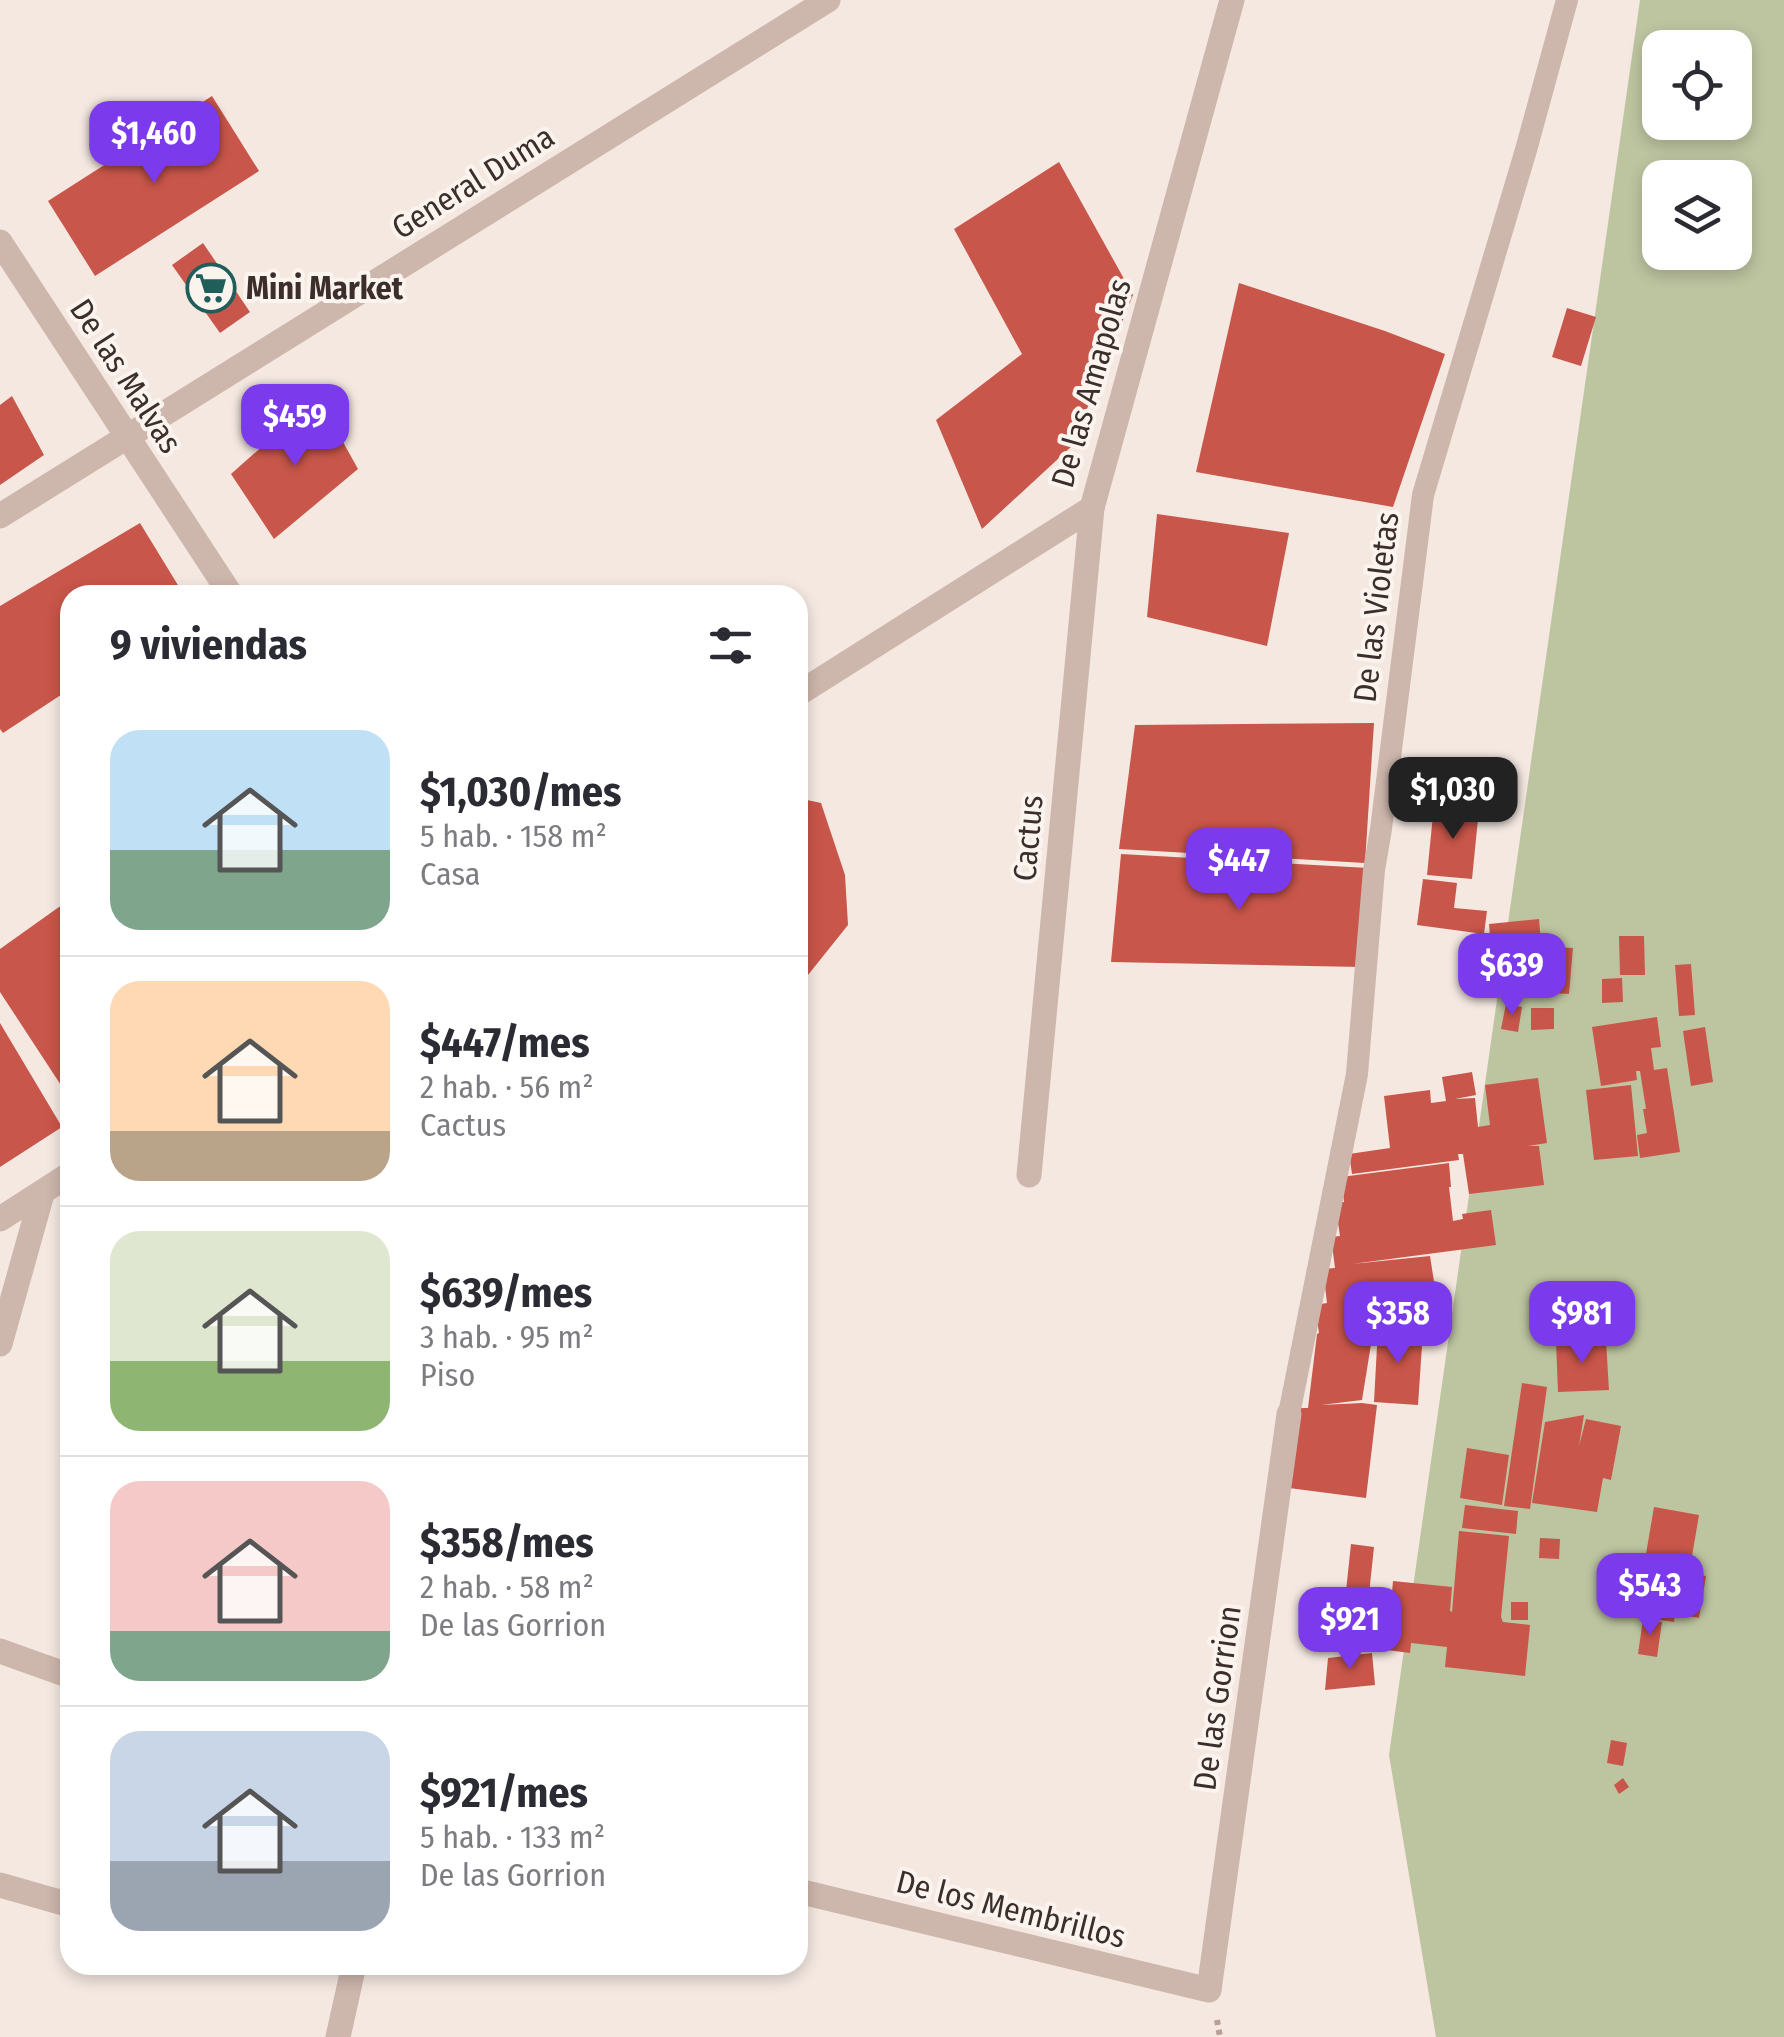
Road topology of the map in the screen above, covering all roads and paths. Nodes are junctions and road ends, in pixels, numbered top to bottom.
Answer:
1 (828, 0) edge
2 (1232, 0) edge
3 (1566, 0) edge
4 (0, 242) edge
5 (125, 436) junction
6 (1092, 508) junction
7 (0, 516) edge
8 (224, 585) edge
9 (808, 688) edge
10 (1029, 1175) dead end
11 (60, 1181) edge
12 (42, 1194) junction
13 (0, 1219) edge
14 (0, 1344) edge
15 (1289, 1414) joint
16 (0, 1651) edge
17 (60, 1672) edge
18 (0, 1885) edge
19 (808, 1892) edge
20 (60, 1902) edge
21 (352, 1975) edge
22 (1210, 1990) joint
23 (338, 2037) edge

1 - 5 street, General Duma
2 - 6 street, De las Amapolas
3 - 15 lane, De las Violetas
4 - 5 street, De las Malvas
5 - 7 street, General Duma
5 - 8 street, De las Malvas
6 - 9 street, De las Amapolas
6 - 10 street, Cactus
11 - 12 street
12 - 13 street
12 - 14 street
15 - 22 street, De las Gorrion
16 - 17 street
18 - 20 street
19 - 22 street, De los Membrillos
21 - 23 street

